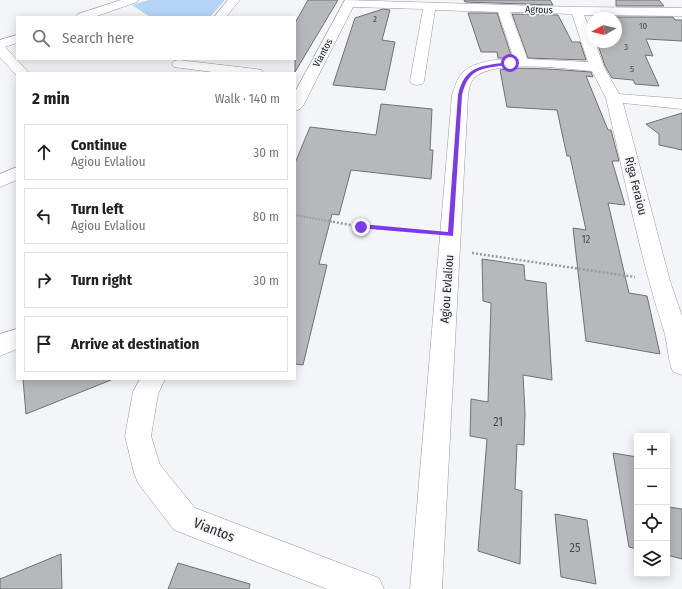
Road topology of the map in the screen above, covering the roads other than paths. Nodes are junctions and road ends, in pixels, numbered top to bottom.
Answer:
1 (133, 0) edge
2 (234, 0) edge
3 (350, 2) edge
4 (430, 6) junction
5 (502, 9) junction
6 (578, 11) junction
7 (681, 12) edge
8 (85, 16) edge
9 (221, 16) edge
10 (16, 39) edge
11 (0, 44) edge
12 (0, 49) edge
13 (522, 63) junction
14 (178, 65) edge
15 (597, 67) junction
16 (21, 72) edge
17 (246, 72) edge
18 (302, 78) edge
19 (417, 81) dead end
20 (614, 98) junction
21 (296, 102) edge
22 (682, 104) edge
23 (16, 173) edge
24 (0, 181) edge
25 (679, 333) edge
26 (16, 339) edge
27 (0, 345) edge
28 (682, 364) edge
29 (152, 380) edge
30 (368, 589) edge
31 (426, 589) edge

1 - 8 street
2 - 9 street
3 - 4 street, Agrous
3 - 18 street, Viantos
4 - 5 street, Agrous
4 - 19 street
5 - 6 street, Agrous
5 - 13 street
6 - 7 street, Agrous
6 - 15 street, Riga Feraiou
10 - 11 street
12 - 16 street
13 - 15 street, Agiou Evlaliou
13 - 31 street, Agiou Evlaliou
14 - 17 street
15 - 20 street, Riga Feraiou
18 - 21 street, Viantos
20 - 22 street
20 - 25 street, Riga Feraiou
23 - 24 street
25 - 28 street, Riga Feraiou
26 - 27 street
29 - 30 street, Viantos

